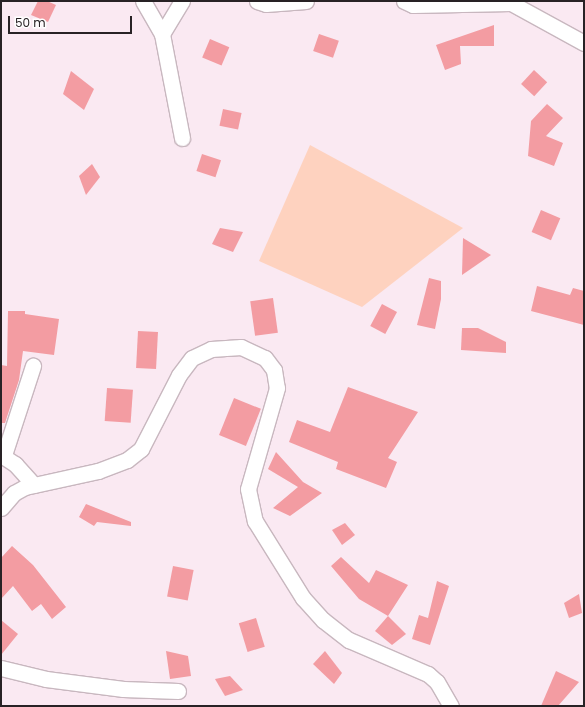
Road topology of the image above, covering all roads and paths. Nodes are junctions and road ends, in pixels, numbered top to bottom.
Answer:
1 (143, 1) edge
2 (182, 1) edge
3 (257, 1) edge
4 (306, 1) edge
5 (404, 1) edge
6 (486, 2) edge
7 (162, 34) junction
8 (584, 43) edge
9 (182, 138) dead end
10 (33, 366) dead end
11 (3, 455) edge
12 (34, 485) junction
13 (1, 508) edge
14 (1, 668) edge
15 (178, 691) dead end
16 (451, 706) edge

1 - 7 street
2 - 7 street
3 - 4 street
5 - 6 street
6 - 8 street
7 - 9 street
10 - 11 street
11 - 12 street
12 - 13 street
12 - 16 street
14 - 15 street

